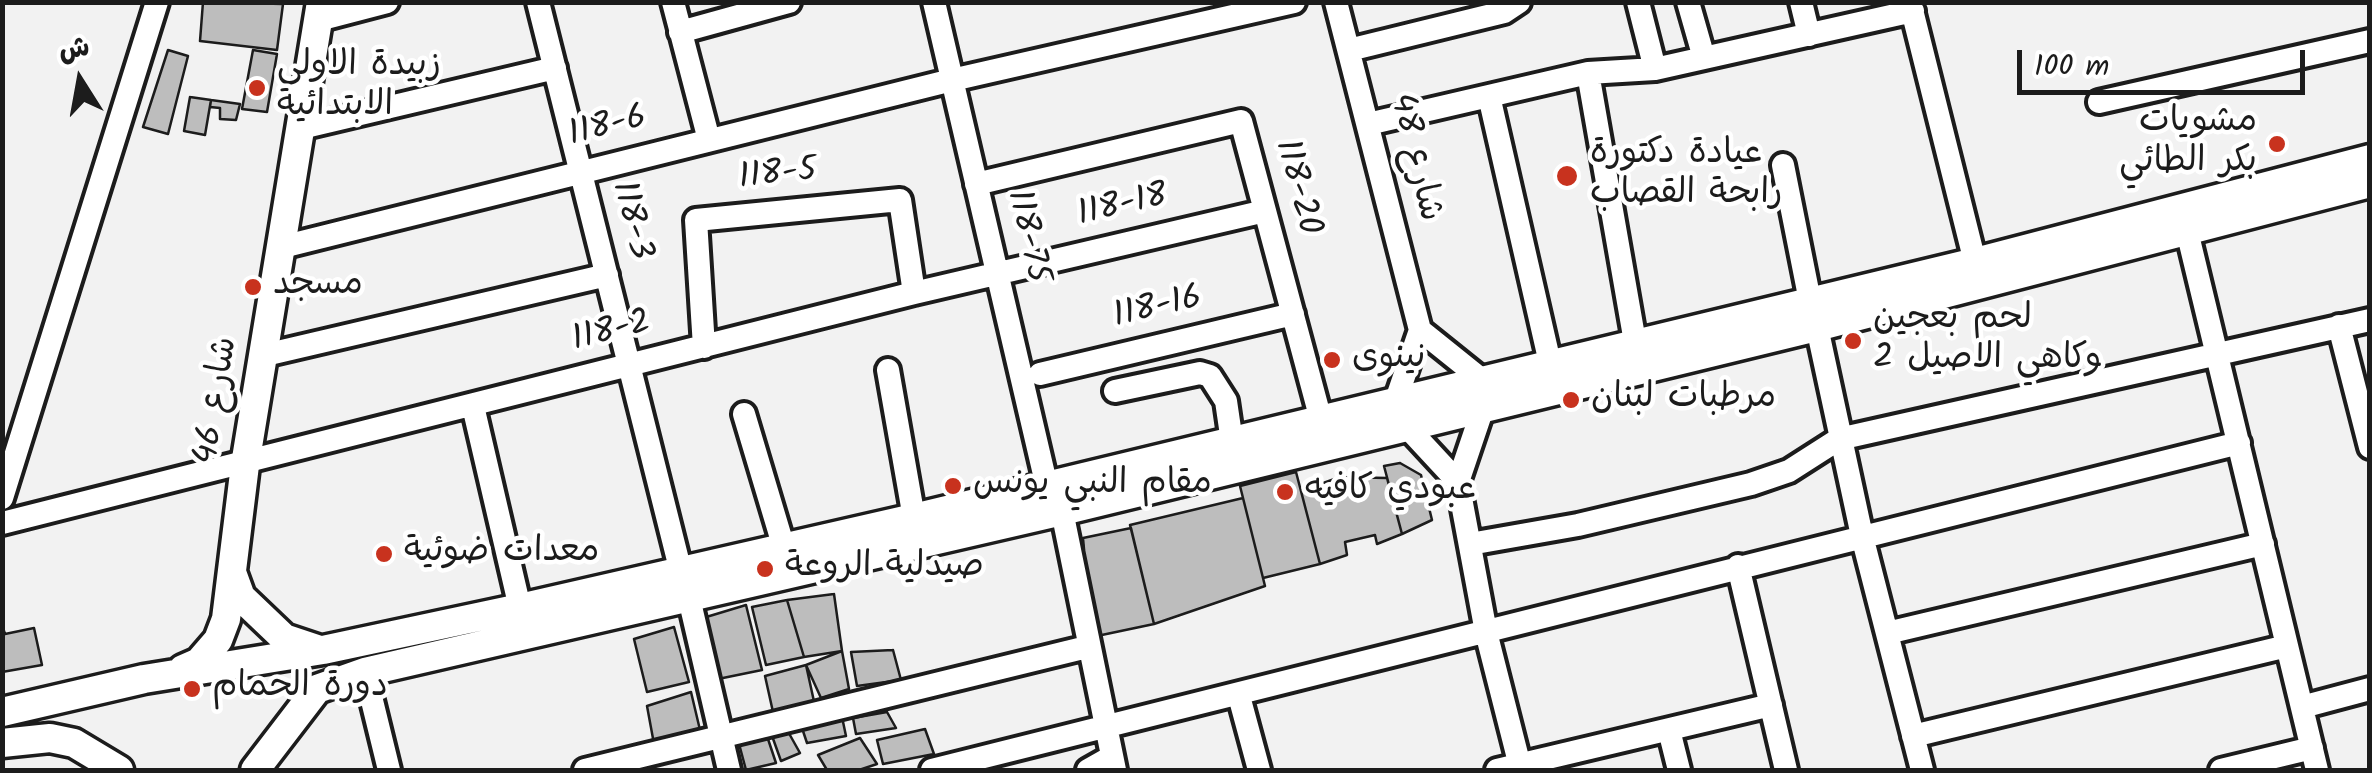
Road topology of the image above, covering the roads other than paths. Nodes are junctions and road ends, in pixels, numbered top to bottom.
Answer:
1 (157, 2) edge
2 (387, 2) edge
3 (538, 2) edge
4 (673, 2) edge
5 (789, 2) edge
6 (934, 2) edge
7 (1294, 2) edge
8 (1336, 2) edge
9 (1520, 2) edge
10 (1638, 2) edge
11 (1688, 2) edge
12 (1801, 2) edge
13 (1911, 7) edge
14 (319, 11) edge
15 (680, 32) junction
16 (1809, 36) junction
17 (2370, 41) edge
18 (1349, 50) junction
19 (1704, 58) junction
20 (554, 68) junction
21 (1654, 69) junction
22 (1588, 73) junction
23 (952, 80) junction
24 (1489, 96) junction
25 (2099, 102) dead end
26 (1368, 124) junction
27 (301, 128) junction
28 (709, 140) junction
29 (2370, 159) edge
30 (1782, 165) dead end
31 (581, 172) junction
32 (2370, 182) edge
33 (976, 184) junction
34 (1264, 210) junction
35 (2187, 231) junction
36 (282, 247) junction
37 (1975, 262) junction
38 (997, 273) junction
39 (606, 274) junction
40 (914, 293) junction
41 (1293, 314) junction
42 (1813, 314) junction
43 (2370, 320) edge
44 (2339, 326) junction
45 (1420, 330) junction
46 (1636, 342) junction
47 (704, 347) junction
48 (2216, 352) junction
49 (264, 355) junction
50 (1550, 363) junction
51 (630, 366) junction
52 (888, 370) dead end
53 (1040, 374) dead end
54 (1481, 379) junction
55 (1116, 391) dead end
56 (1396, 400) junction
57 (1442, 404) junction
58 (473, 406) junction
59 (1483, 408) junction
60 (744, 414) dead end
61 (1321, 420) junction
62 (1407, 427) junction
63 (1839, 439) junction
64 (1232, 442) junction
65 (2238, 443) junction
66 (2370, 446) edge
67 (245, 465) junction
68 (1458, 482) junction
69 (1048, 487) junction
70 (2, 498) edge
71 (1062, 511) junction
72 (914, 518) junction
73 (2, 523) edge
74 (1862, 536) junction
75 (1470, 544) junction
76 (2263, 544) junction
77 (784, 548) junction
78 (1738, 566) junction
79 (233, 575) junction
80 (685, 585) junction
81 (520, 608) junction
82 (1486, 632) junction
83 (1887, 633) junction
84 (2288, 646) junction
85 (1087, 647) junction
86 (324, 650) junction
87 (365, 672) junction
88 (144, 680) junction
89 (2370, 689) edge
90 (1239, 696) junction
91 (1770, 706) junction
92 (2302, 706) junction
93 (2, 712) edge
94 (1104, 730) junction
95 (1669, 730) junction
96 (1914, 736) junction
97 (721, 738) junction
98 (2, 743) edge
99 (2315, 759) edge
100 (1113, 764) edge
101 (1513, 769) edge
102 (119, 770) edge
103 (255, 770) edge
104 (389, 770) edge
105 (585, 770) edge
106 (729, 770) edge
107 (932, 770) edge
108 (1088, 770) edge
109 (1258, 770) edge
110 (1679, 770) edge
111 (1786, 770) edge
112 (1922, 770) edge
113 (2220, 770) edge

1 - 70 street
2 - 14 street
3 - 20 street, 118-3
4 - 15 street
5 - 15 street
6 - 23 street, 118-75
7 - 23 street, 118-6
8 - 18 street, شارع 48
9 - 18 street
10 - 21 street
11 - 19 street
12 - 16 street
13 - 16 street
13 - 37 street
14 - 27 main road, شارع 46
15 - 28 street
16 - 19 street
17 - 25 street
18 - 26 street, شارع 48
19 - 21 street
20 - 27 street
20 - 31 street, 118-3
21 - 22 street
22 - 24 street
22 - 46 street
23 - 28 street, 118-6
23 - 33 street, 118-75
24 - 26 street
24 - 50 street
26 - 45 street, شارع 48
27 - 36 main road, شارع 46
28 - 31 street, 118-6
29 - 37 main road
30 - 42 street
31 - 36 street, 118-6
31 - 39 street, 118-3
32 - 35 main road
33 - 34 street, 118-20
33 - 38 street, 118-75
34 - 38 street, 118-18
34 - 41 street, 118-20
35 - 42 main road
35 - 48 street
36 - 49 main road, شارع 46
37 - 42 main road
38 - 40 street, 118-2
38 - 69 street, 118-75
39 - 49 street
39 - 51 street, 118-3
40 - 47 street, 118-2
40 - 47 street, 118-5
41 - 53 street, 118-16
41 - 61 street, 118-20
42 - 46 main road
42 - 59 main road
42 - 63 street
43 - 44 street
44 - 48 street
44 - 66 street
45 - 54 street
45 - 56 street
46 - 50 main road
47 - 51 street, 118-2
48 - 63 street
48 - 65 street
49 - 67 main road, شارع 46
50 - 54 main road
51 - 58 street, 118-2
51 - 80 street, 118-3
52 - 72 street
54 - 57 main road
55 - 64 street
56 - 57 main road
56 - 61 main road
57 - 59 main road
57 - 62 main road
58 - 67 street, 118-2
58 - 81 street
59 - 68 street
60 - 77 street
61 - 64 main road
62 - 68 street
62 - 71 main road
63 - 74 street
63 - 75 street
64 - 69 main road
65 - 74 street
65 - 76 street
67 - 73 street, 118-2
67 - 79 main road, شارع 46
68 - 75 street
69 - 72 main road
71 - 80 main road
71 - 85 street
72 - 77 main road
74 - 78 street
74 - 83 street
75 - 82 street
76 - 83 street
76 - 84 street
77 - 80 main road
78 - 82 street
78 - 91 street
79 - 86 main road
79 - 88 main road, شارع 46
80 - 81 main road
80 - 87 main road
80 - 97 street, 118-3
81 - 86 main road
82 - 90 street
82 - 101 street
83 - 96 street
84 - 92 street
84 - 96 street
85 - 94 street
85 - 97 street
86 - 88 main road
87 - 103 main road
87 - 104 street
88 - 93 main road
89 - 92 street
90 - 94 street
90 - 109 street
91 - 95 street
91 - 111 street
92 - 99 street
94 - 100 street
94 - 107 street
95 - 101 street
95 - 110 street
96 - 112 street
97 - 105 street
97 - 106 street, 118-3
98 - 102 main road
99 - 113 street
100 - 108 street

